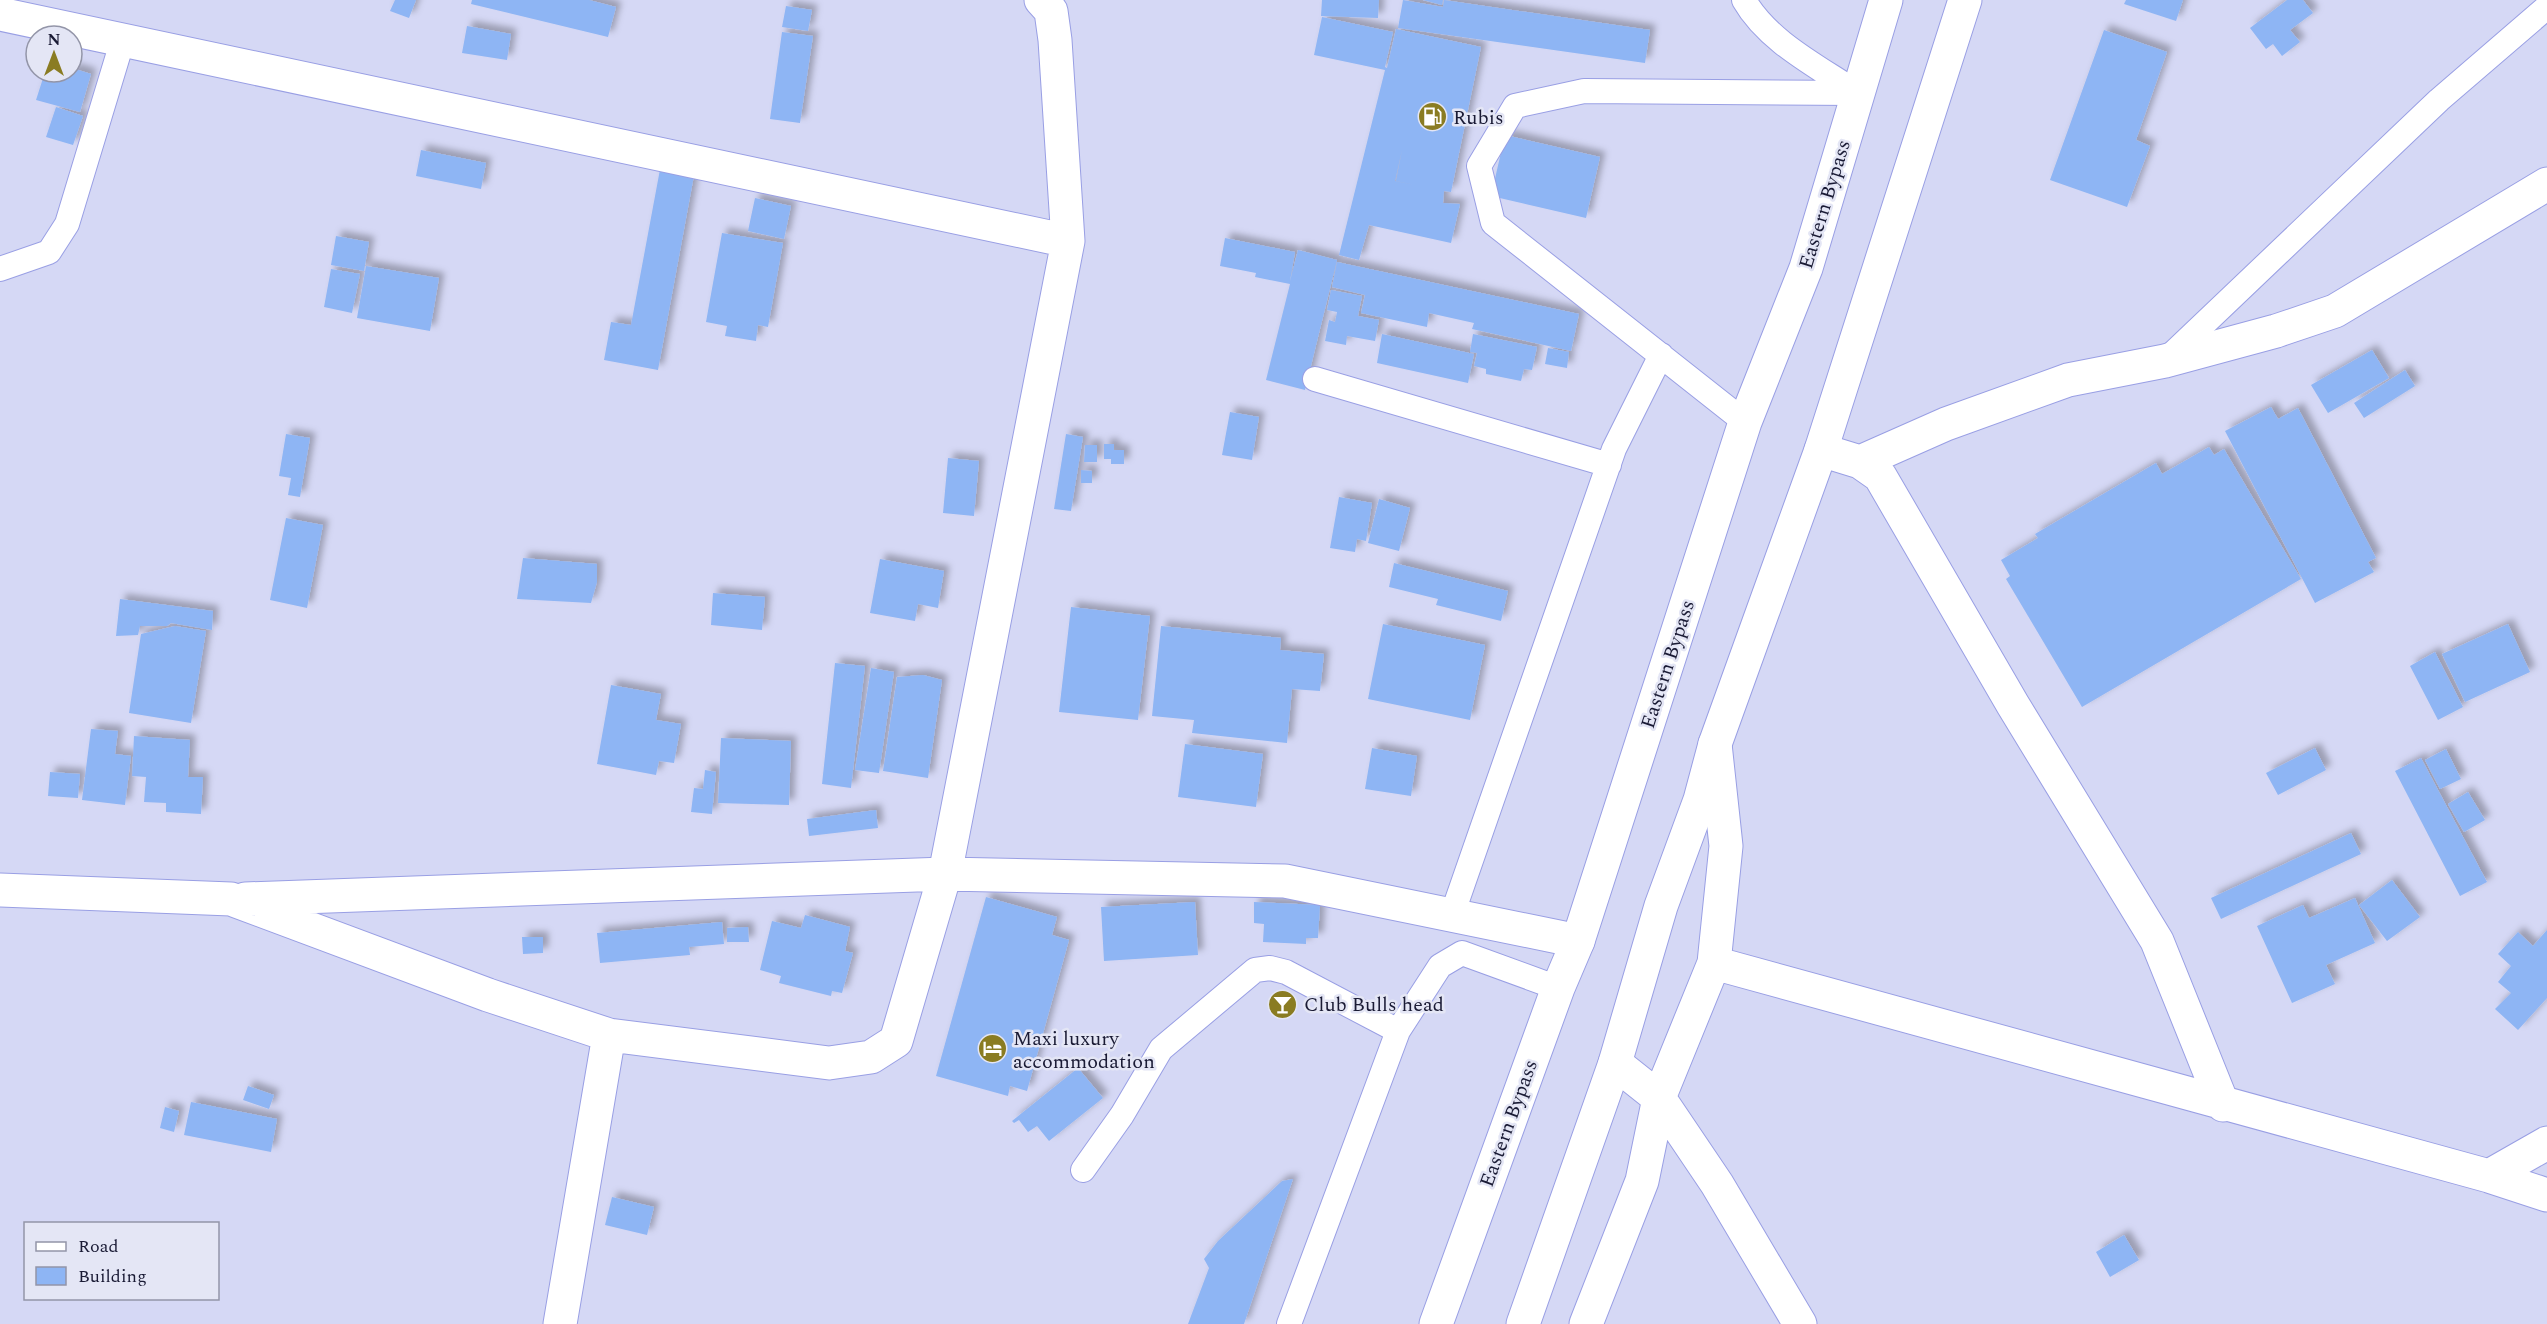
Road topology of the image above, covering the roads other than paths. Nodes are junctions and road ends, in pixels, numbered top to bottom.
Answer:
1 (1041, 0) edge
2 (1744, 0) edge
3 (1886, 0) edge
4 (1965, 0) edge
5 (2547, 7) edge
6 (0, 14) edge
7 (123, 39) junction
8 (1857, 93) junction
9 (2547, 184) edge
10 (1068, 241) junction
11 (0, 269) edge
12 (1661, 355) junction
13 (2165, 361) junction
14 (1316, 379) dead end
15 (1745, 422) junction
16 (1821, 450) junction
17 (1860, 462) junction
18 (1609, 465) junction
19 (1715, 744) junction
20 (945, 874) junction
21 (0, 890) edge
22 (231, 899) junction
23 (1452, 915) junction
24 (1578, 941) junction
25 (1714, 963) junction
26 (1558, 988) junction
27 (1398, 1031) junction
28 (609, 1035) junction
29 (1615, 1063) junction
30 (1659, 1098) junction
31 (2223, 1104) junction
32 (2547, 1143) edge
33 (1083, 1170) dead end
34 (2489, 1176) junction
35 (2547, 1195) edge
36 (561, 1324) edge
37 (1289, 1324) edge
38 (1436, 1324) edge
39 (1523, 1324) edge
40 (1586, 1324) edge
41 (1800, 1324) edge

1 - 10 street
2 - 8 lane
3 - 8 street, Eastern Bypass
4 - 16 street
5 - 13 lane
6 - 7 street
7 - 10 street
7 - 11 lane
8 - 12 lane
8 - 15 street, Eastern Bypass
9 - 13 street
10 - 20 street
12 - 15 lane
12 - 18 lane
13 - 17 street
14 - 18 lane
15 - 24 street, Eastern Bypass
16 - 17 street
16 - 19 street
17 - 31 street
18 - 23 lane
19 - 25 street
19 - 29 street
20 - 22 street
20 - 23 street
20 - 28 street
21 - 22 street
22 - 28 street
23 - 24 street
24 - 26 street, Eastern Bypass
25 - 30 street
25 - 31 street
26 - 27 lane
26 - 38 street, Eastern Bypass
27 - 33 lane
27 - 37 lane
28 - 36 street
29 - 30 street
29 - 39 street
30 - 40 street
30 - 41 street
31 - 34 street
32 - 34 street
34 - 35 street

